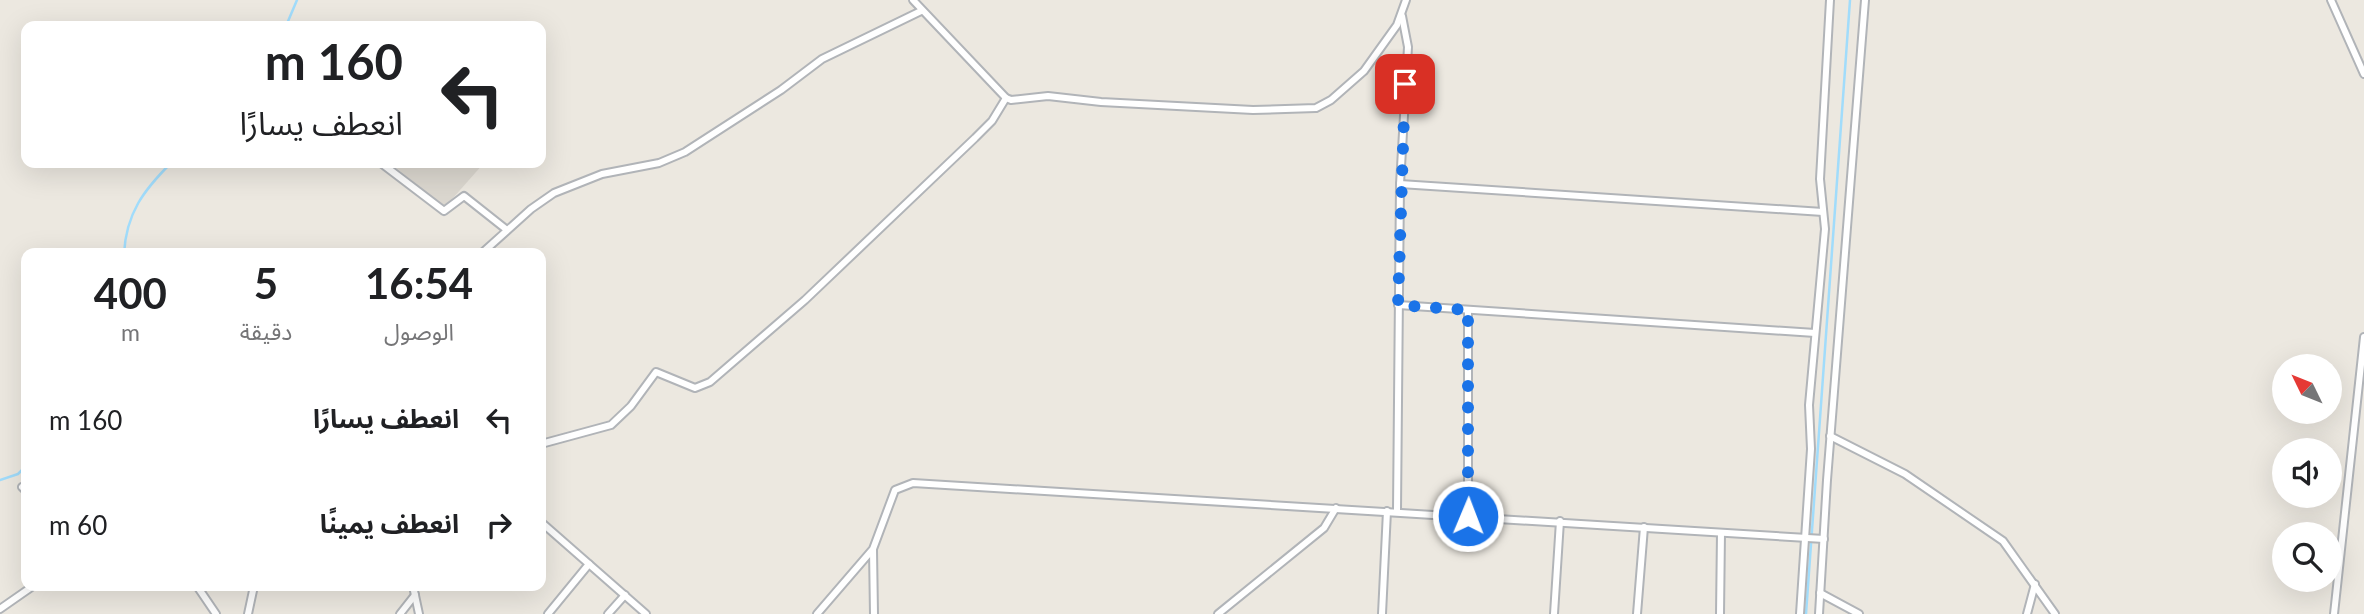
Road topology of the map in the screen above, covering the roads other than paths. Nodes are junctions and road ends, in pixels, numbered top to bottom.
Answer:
1 (913, 0) edge
2 (1406, 0) edge
3 (1830, 0) edge
4 (1865, 0) edge
5 (2331, 0) edge
6 (921, 11) junction
7 (1402, 16) junction
8 (2364, 74) edge
9 (1006, 98) junction
10 (388, 168) edge
11 (1400, 184) junction
12 (1823, 212) junction
13 (507, 230) junction
14 (488, 248) edge
15 (1398, 305) junction
16 (1468, 310) junction
17 (1815, 333) junction
18 (2364, 337) edge
19 (2357, 387) junction
20 (2364, 391) edge
21 (1830, 436) junction
22 (546, 443) edge
23 (1336, 508) junction
24 (1397, 510) junction
25 (1387, 511) junction
26 (1468, 516) junction
27 (1560, 521) junction
28 (546, 526) edge
29 (1644, 527) junction
30 (1721, 533) junction
31 (1807, 536) junction
32 (1821, 538) junction
33 (873, 549) junction
34 (589, 564) junction
35 (2035, 584) junction
36 (26, 591) edge
37 (200, 591) edge
38 (253, 591) edge
39 (414, 591) edge
40 (1820, 593) junction
41 (415, 595) junction
42 (625, 595) junction
43 (0, 609) edge
44 (216, 614) edge
45 (248, 614) edge
46 (400, 614) edge
47 (419, 614) edge
48 (548, 614) edge
49 (608, 614) edge
50 (646, 614) edge
51 (817, 614) edge
52 (874, 614) edge
53 (1218, 614) edge
54 (1382, 614) edge
55 (1554, 614) edge
56 (1637, 614) edge
57 (1720, 614) edge
58 (1800, 614) edge
59 (1819, 614) edge
60 (1858, 614) edge
61 (2027, 614) edge
62 (2055, 614) edge
63 (2334, 614) edge

1 - 6 street
2 - 7 street
3 - 12 street
4 - 21 street
5 - 8 street
6 - 9 street
6 - 13 street
7 - 9 street
7 - 11 street
9 - 22 street
10 - 13 street
11 - 12 street
11 - 15 street
12 - 17 street
13 - 14 street
15 - 16 street
15 - 24 street
16 - 17 street
16 - 26 street
17 - 31 street
18 - 19 street
19 - 20 street
19 - 63 street
21 - 32 street
21 - 35 street
23 - 25 street
23 - 33 street
23 - 53 street
24 - 25 street
24 - 26 street
25 - 54 street
26 - 27 street
27 - 29 street
27 - 55 street
28 - 34 street
29 - 30 street
29 - 56 street
30 - 31 street
30 - 57 street
31 - 32 street
31 - 58 street
32 - 40 street
33 - 51 street
33 - 52 street
34 - 42 street
34 - 48 street
35 - 61 street
35 - 62 street
36 - 43 street
37 - 44 street
38 - 45 street
39 - 41 street
40 - 59 street
40 - 60 street
41 - 46 street
41 - 47 street
42 - 49 street
42 - 50 street

